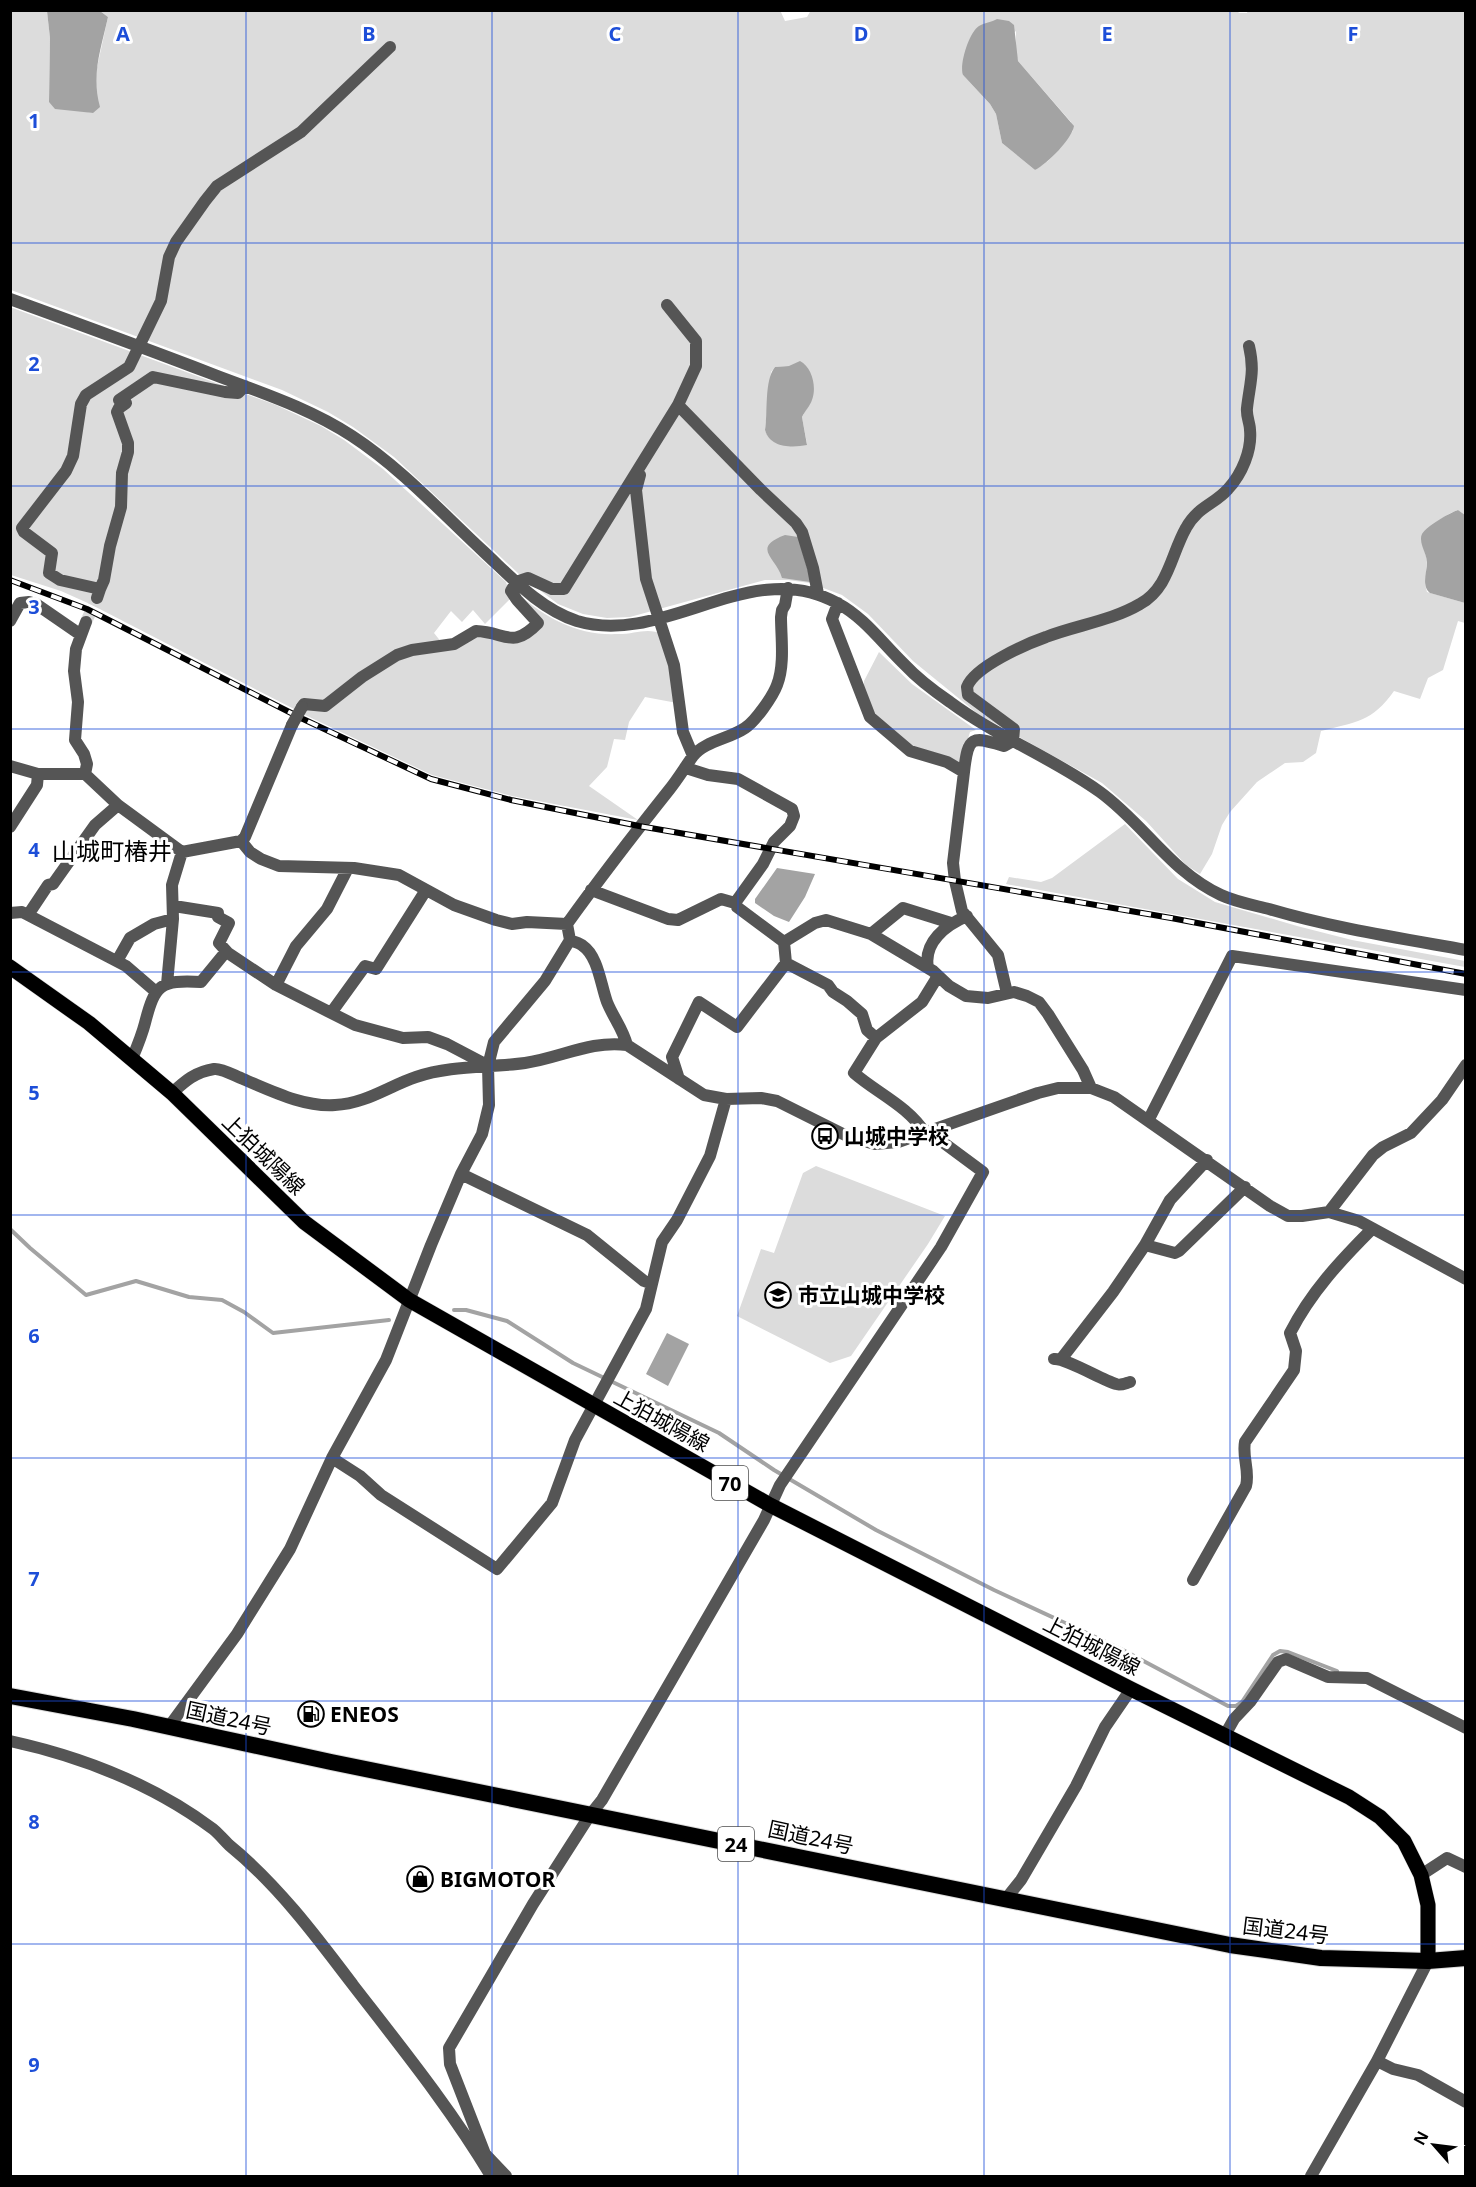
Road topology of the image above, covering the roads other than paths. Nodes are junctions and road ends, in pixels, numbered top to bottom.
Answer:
1 (390, 47) dead end
2 (10, 299) edge
3 (667, 306) dead end
4 (138, 346) junction
5 (1249, 346) dead end
6 (246, 386) junction
7 (678, 405) junction
8 (643, 463) junction
9 (516, 582) junction
10 (788, 588) junction
11 (818, 594) junction
12 (838, 603) junction
13 (660, 617) junction
14 (10, 621) edge
15 (86, 622) tunnel mouth
16 (81, 634) junction
17 (1012, 741) junction
18 (693, 756) junction
19 (10, 766) edge
20 (686, 768) junction
21 (963, 772) junction
22 (38, 774) junction
23 (85, 774) junction
24 (118, 805) junction
25 (10, 827) edge
26 (241, 841) junction
27 (182, 852) junction
28 (348, 868) junction
29 (426, 890) junction
30 (591, 890) junction
31 (735, 903) junction
32 (16, 912) edge
33 (173, 912) junction
34 (967, 916) junction
35 (951, 923) junction
36 (567, 924) junction
37 (871, 934) junction
38 (570, 940) junction
39 (784, 942) junction
40 (1466, 950) edge
41 (228, 953) junction
42 (117, 961) junction
43 (786, 963) junction
44 (10, 967) edge
45 (928, 968) junction
46 (938, 976) junction
47 (167, 984) junction
48 (276, 985) junction
49 (1466, 990) edge
50 (155, 991) junction
51 (1007, 993) junction
52 (331, 1013) junction
53 (876, 1038) junction
54 (627, 1045) junction
55 (132, 1059) junction
56 (1466, 1065) edge
57 (488, 1066) junction
58 (679, 1079) junction
59 (1091, 1088) junction
60 (172, 1093) junction
61 (726, 1099) junction
62 (1149, 1119) junction
63 (927, 1133) junction
64 (1207, 1160) junction
65 (461, 1174) junction
66 (1245, 1187) junction
67 (1329, 1212) junction
68 (1372, 1229) junction
69 (1145, 1245) junction
70 (1466, 1279) edge
71 (652, 1284) junction
72 (409, 1300) junction
73 (1130, 1382) dead end
74 (593, 1406) junction
75 (332, 1458) junction
76 (770, 1505) junction
77 (1193, 1580) dead end
78 (1131, 1689) junction
79 (10, 1696) edge
80 (168, 1728) junction
81 (1466, 1728) edge
82 (1225, 1735) junction
83 (10, 1741) edge
84 (590, 1815) junction
85 (1466, 1867) edge
86 (1421, 1875) junction
87 (1005, 1900) junction
88 (1466, 1958) edge
89 (1428, 1961) junction
90 (1377, 2061) junction
91 (1466, 2102) edge
92 (482, 2155) junction
93 (491, 2176) edge
94 (506, 2176) edge
95 (1311, 2176) edge

1 - 4 street
2 - 4 street
3 - 7 street
4 - 6 street
4 - 6 street
5 - 17 street
6 - 9 street
7 - 8 street
7 - 11 street
8 - 9 street
8 - 13 street
9 - 13 street
9 - 26 street, bridge
10 - 11 street
10 - 13 street
10 - 18 street
11 - 12 street
12 - 17 street
12 - 21 street
13 - 18 street
14 - 16 street
15 - 16 street
16 - 23 street
17 - 21 street
17 - 40 street
18 - 20 street
19 - 22 street
20 - 30 street
20 - 31 street
21 - 34 street
22 - 23 street
22 - 25 street
23 - 24 street
24 - 27 street
24 - 32 street
26 - 27 street
26 - 28 street
27 - 33 street
28 - 29 street
28 - 48 street
29 - 36 street
29 - 52 street
30 - 31 street
30 - 36 street
31 - 39 street
32 - 42 street
33 - 41 street
33 - 42 street
33 - 47 street
34 - 35 street
34 - 51 street
35 - 37 street
35 - 45 street
36 - 38 street
37 - 39 street
37 - 45 street
38 - 54 street
38 - 57 street
39 - 43 street
41 - 47 street
41 - 48 street
42 - 50 street
43 - 53 street
43 - 58 street
44 - 55 main road, 上狛城陽線 / 70
45 - 46 street
46 - 51 street
46 - 53 street
47 - 50 street
48 - 52 street
49 - 62 street
50 - 55 street
51 - 59 street
52 - 57 street
53 - 63 street
54 - 57 street
54 - 58 street
55 - 60 main road, 上狛城陽線 / 70
56 - 67 street
57 - 60 street
57 - 65 street
58 - 61 street
59 - 62 street
59 - 63 street
60 - 72 main road, 上狛城陽線 / 70
61 - 63 street
61 - 71 street
62 - 64 street
63 - 76 street
64 - 66 street
64 - 69 street
65 - 71 street
65 - 72 street
66 - 67 street
66 - 69 street
67 - 68 street
68 - 70 street
68 - 77 street
69 - 73 street
71 - 74 street
72 - 74 main road, 上狛城陽線 / 70
72 - 75 street
74 - 75 street
74 - 76 main road, 上狛城陽線 / 70
75 - 80 street
76 - 78 main road, 上狛城陽線 / 70
76 - 84 street
78 - 82 main road, 上狛城陽線 / 70
78 - 87 street
79 - 80 highway, 国道24号 / 24
80 - 84 highway, 国道24号 / 24
81 - 82 street
82 - 86 main road, 上狛城陽線 / 70
83 - 92 street
84 - 87 highway, 国道24号 / 24
84 - 92 street
85 - 86 street
86 - 89 main road, 上狛城陽線 / 70
87 - 89 highway, 国道24号 / 24
88 - 89 highway, 国道24号 / 24
89 - 90 street
90 - 91 street
90 - 95 street
92 - 93 street
92 - 94 street

